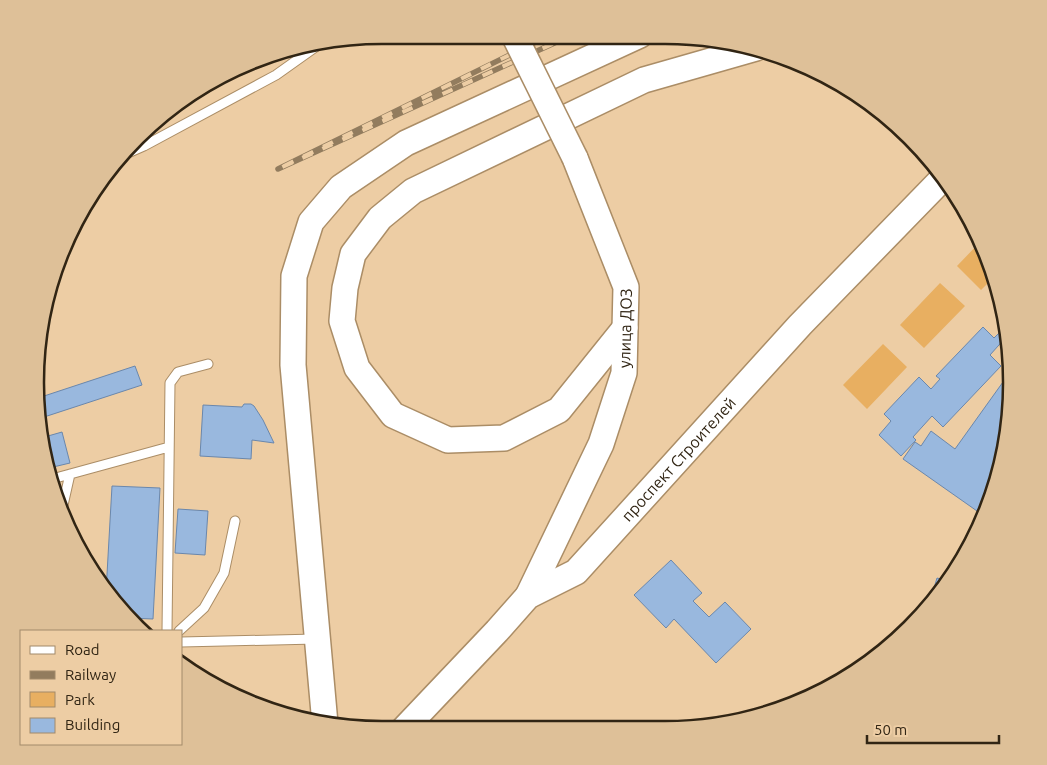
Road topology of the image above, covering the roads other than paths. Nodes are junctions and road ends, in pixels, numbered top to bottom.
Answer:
1 (518, 44) edge
2 (620, 44) edge
3 (309, 52) edge
4 (741, 52) edge
5 (138, 149) edge
6 (938, 183) edge
7 (625, 328) junction
8 (208, 364) dead end
9 (169, 447) junction
10 (70, 474) junction
11 (57, 477) edge
12 (65, 498) edge
13 (235, 521) dead end
14 (528, 596) junction
15 (167, 630) edge
16 (180, 630) edge
17 (318, 639) junction
18 (182, 642) edge
19 (324, 716) edge
20 (412, 721) edge

1 - 7 main road, улица ДОЗ, bridge
2 - 17 main road
3 - 5 lane
4 - 7 main road
6 - 14 main road, проспект Строителей
7 - 14 main road, улица ДОЗ
8 - 9 lane
9 - 10 lane
9 - 15 lane
10 - 11 lane
10 - 12 lane
13 - 16 lane
14 - 20 main road, проспект Строителей
17 - 18 lane
17 - 19 main road

